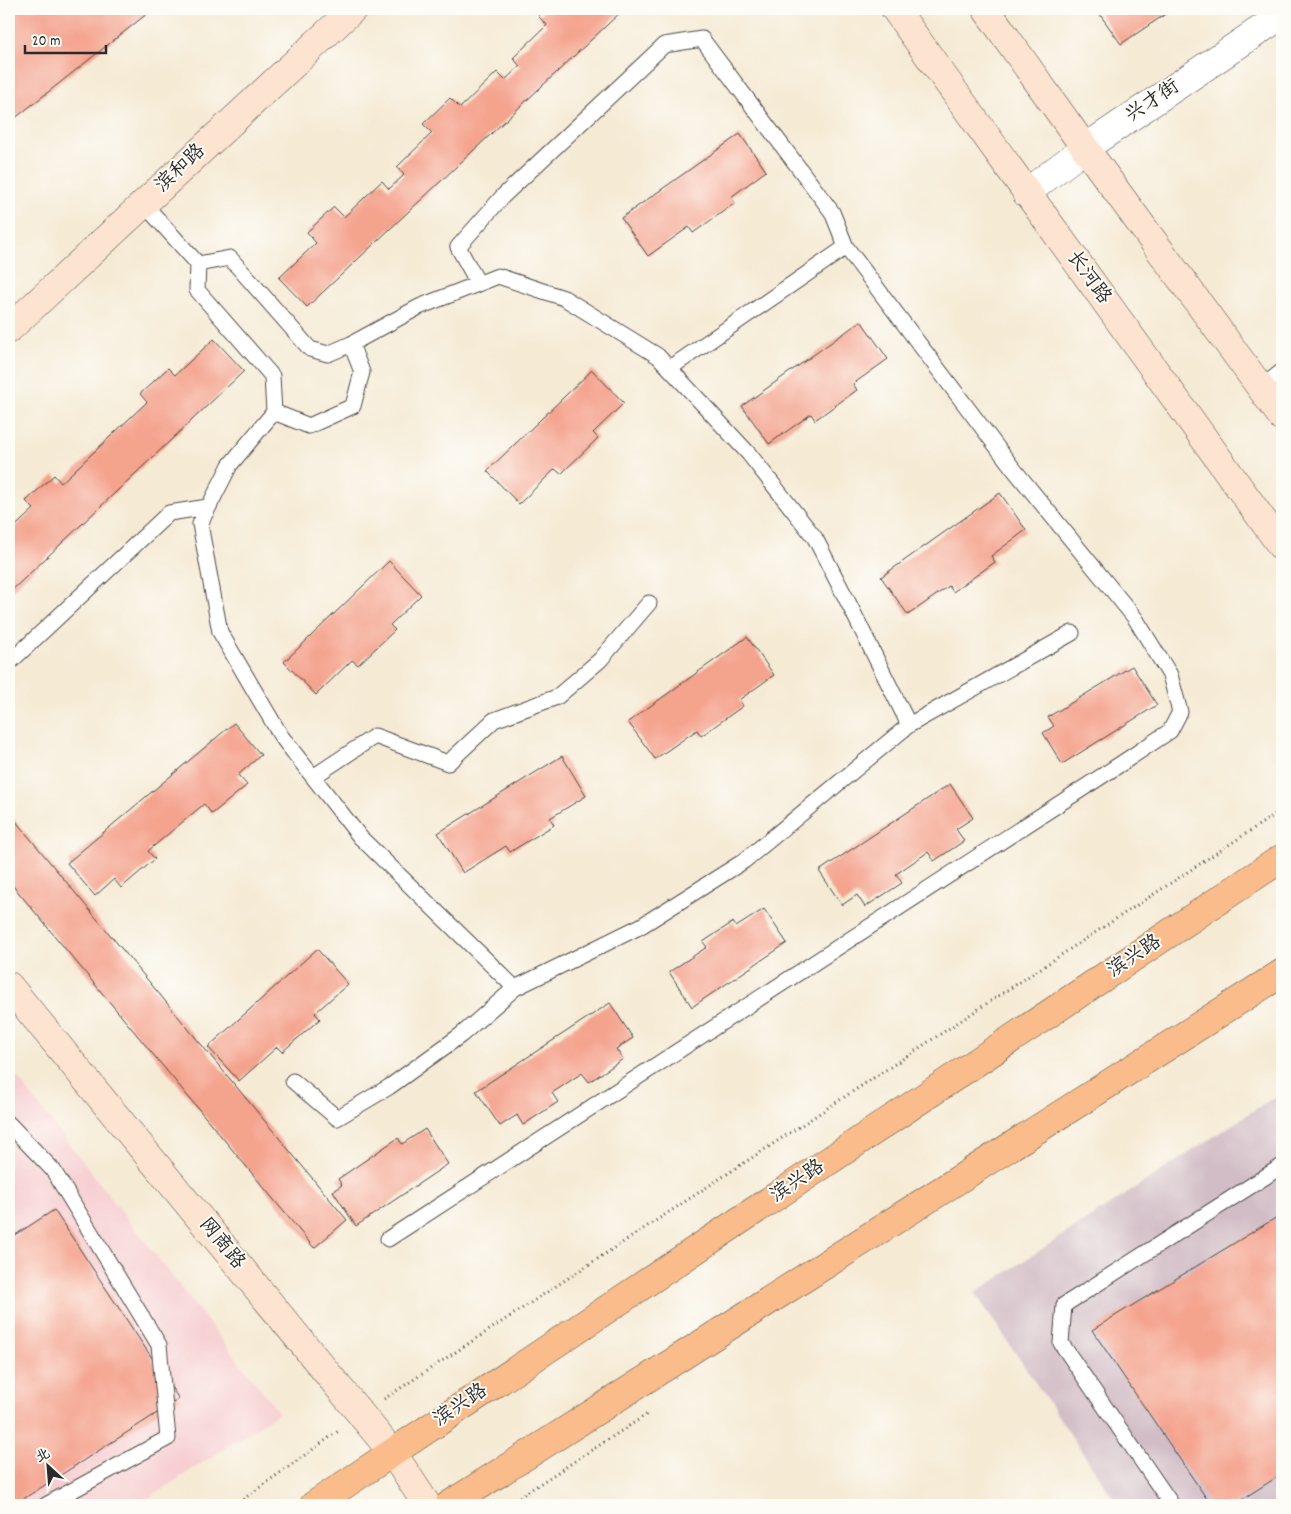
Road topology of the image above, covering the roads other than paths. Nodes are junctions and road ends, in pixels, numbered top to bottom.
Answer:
1 (353, 9) edge
2 (895, 9) edge
3 (986, 9) edge
4 (1282, 15) edge
5 (1085, 148) junction
6 (1026, 192) junction
7 (144, 204) junction
8 (846, 246) junction
9 (198, 264) junction
10 (478, 283) junction
11 (9, 329) edge
12 (351, 344) junction
13 (670, 368) junction
14 (1282, 371) edge
15 (1261, 388) junction
16 (274, 412) junction
17 (1282, 417) edge
18 (208, 507) junction
19 (1282, 547) edge
20 (649, 603) dead end
21 (1072, 633) dead end
22 (9, 663) edge
23 (908, 724) junction
24 (313, 777) junction
25 (1282, 858) edge
26 (1282, 973) edge
27 (9, 986) edge
28 (515, 988) junction
29 (294, 1081) dead end
30 (9, 1124) edge
31 (1282, 1166) edge
32 (388, 1239) dead end
33 (392, 1452) junction
34 (46, 1505) edge
35 (314, 1505) edge
36 (428, 1505) edge
37 (449, 1505) edge
38 (1172, 1505) edge

1 - 7 main road, 滨和路
2 - 6 main road, 长河路
3 - 5 main road
4 - 5 street, 兴才街
5 - 6 street, 兴才街
5 - 15 main road
6 - 19 main road, 长河路
7 - 9 lane
7 - 11 main road, 滨和路
8 - 10 lane
8 - 13 lane
8 - 32 lane
9 - 12 lane
9 - 16 lane
10 - 12 lane
10 - 13 lane
12 - 16 lane
13 - 23 lane
14 - 15 lane
15 - 17 main road
16 - 18 lane
18 - 22 lane
18 - 24 lane
20 - 24 lane
21 - 23 lane
23 - 28 lane
24 - 28 lane
25 - 33 main road, 滨兴路
26 - 37 main road
27 - 33 main road, 网商路
28 - 29 lane
30 - 34 lane
31 - 38 lane
33 - 35 main road, 滨兴路
33 - 36 main road, 网商路

